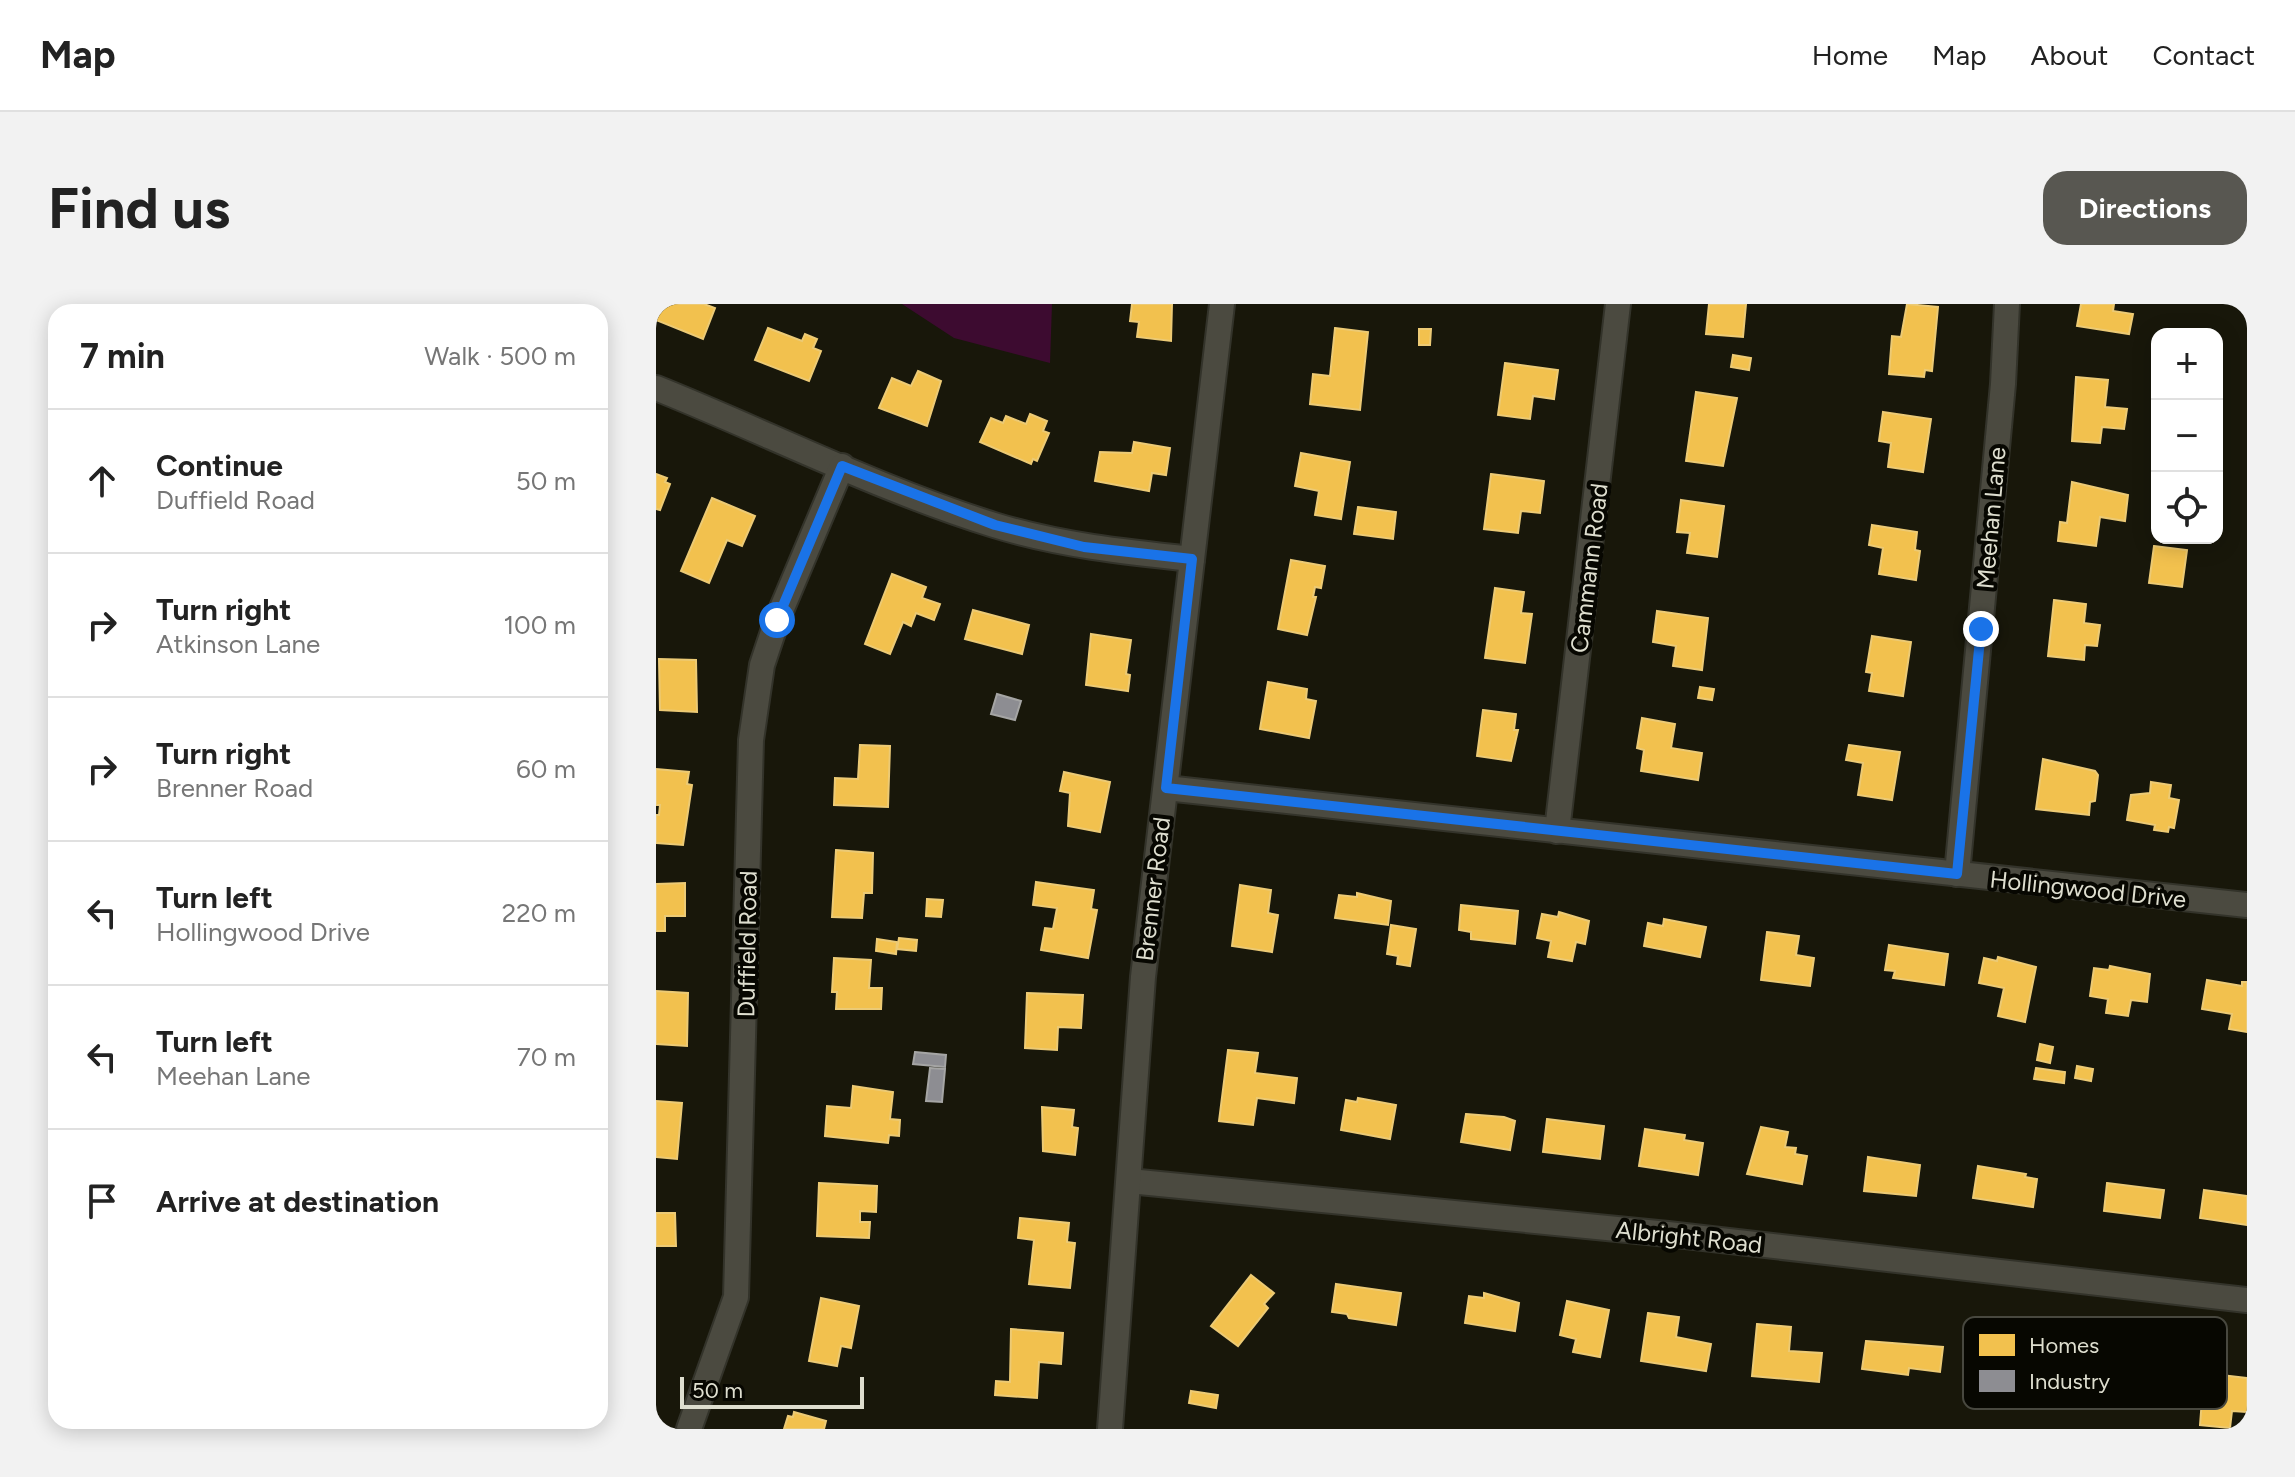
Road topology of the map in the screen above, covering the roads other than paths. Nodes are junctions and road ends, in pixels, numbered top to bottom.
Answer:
1 (1222, 304) edge
2 (1618, 304) edge
3 (2007, 304) edge
4 (656, 388) edge
5 (842, 466) junction
6 (1192, 559) junction
7 (1166, 788) junction
8 (1557, 831) junction
9 (1957, 874) junction
10 (2247, 905) edge
11 (1129, 1181) junction
12 (2247, 1300) edge
13 (689, 1429) edge
14 (1110, 1429) edge

1 - 6 street, Brenner Road
2 - 8 street, Cammann Road
3 - 9 street, Meehan Lane
4 - 5 street
5 - 6 street
5 - 13 street, Duffield Road
6 - 7 street, Brenner Road
7 - 8 street, Hollingwood Drive
7 - 11 street, Brenner Road
8 - 9 street, Hollingwood Drive
9 - 10 street, Hollingwood Drive
11 - 12 street, Albright Road
11 - 14 street, Brenner Road

